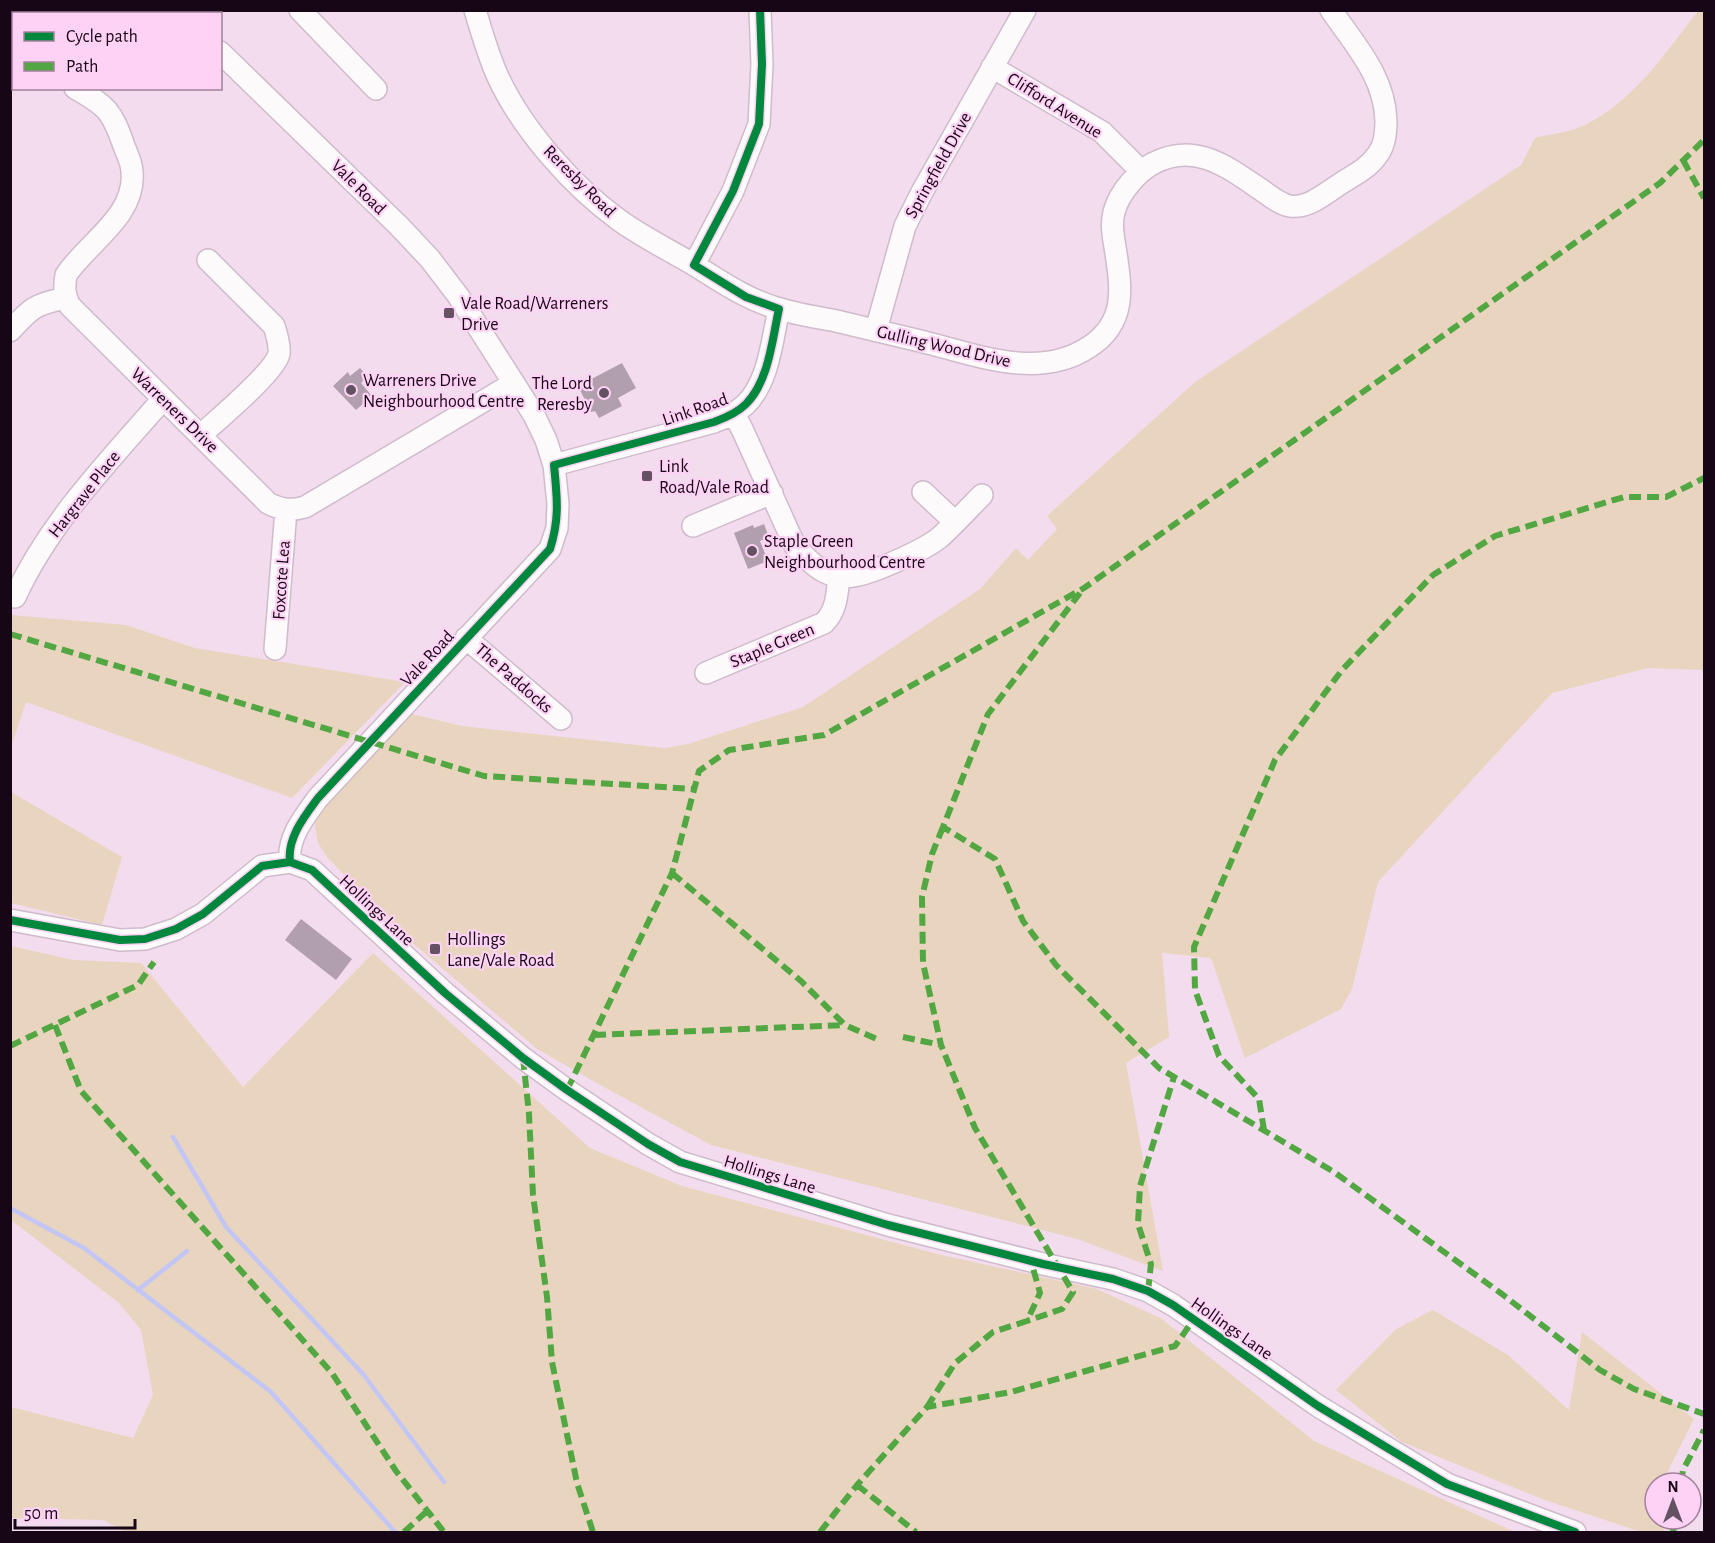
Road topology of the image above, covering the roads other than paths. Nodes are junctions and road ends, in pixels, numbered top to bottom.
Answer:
1 (300, 10) edge
2 (475, 10) edge
3 (760, 10) edge
4 (1025, 10) edge
5 (1331, 10) edge
6 (222, 54) edge
7 (992, 67) junction
8 (376, 89) dead end
9 (78, 90) edge
10 (1140, 171) junction
11 (208, 260) dead end
12 (694, 265) junction
13 (66, 298) junction
14 (779, 309) junction
15 (876, 330) junction
16 (10, 331) edge
17 (514, 383) junction
18 (163, 399) junction
19 (734, 414) junction
20 (201, 435) junction
21 (554, 465) junction
22 (923, 492) dead end
23 (772, 493) junction
24 (982, 495) dead end
25 (286, 510) junction
26 (956, 522) junction
27 (693, 526) dead end
28 (839, 576) junction
29 (15, 597) dead end
30 (466, 638) junction
31 (275, 649) dead end
32 (706, 673) dead end
33 (561, 719) dead end
34 (290, 862) junction
35 (10, 920) edge
36 (1575, 1533) edge

1 - 8 street
2 - 12 street, Reresby Road
3 - 12 street
4 - 7 street, Springfield Drive
5 - 10 street, Gulling Wood Drive
6 - 17 street, Vale Road
7 - 10 street, Clifford Avenue
7 - 15 street, Springfield Drive
9 - 13 street
10 - 15 street, Gulling Wood Drive
11 - 20 street
12 - 14 street, Reresby Road
13 - 16 street
13 - 18 street, Warreners Drive
14 - 15 street, Gulling Wood Drive
14 - 19 street, Link Road
17 - 21 street, Vale Road
17 - 25 street
18 - 20 street, Warreners Drive
18 - 29 street, Hargrave Place
19 - 21 street, Link Road
19 - 23 street
20 - 25 street, Warreners Drive
21 - 30 street, Vale Road
22 - 26 street
23 - 27 street
23 - 28 street
24 - 26 street
25 - 31 street, Foxcote Lea
26 - 28 street
28 - 32 street, Staple Green
30 - 33 street, The Paddocks
30 - 34 street, Vale Road
34 - 35 street
34 - 36 street, Hollings Lane

